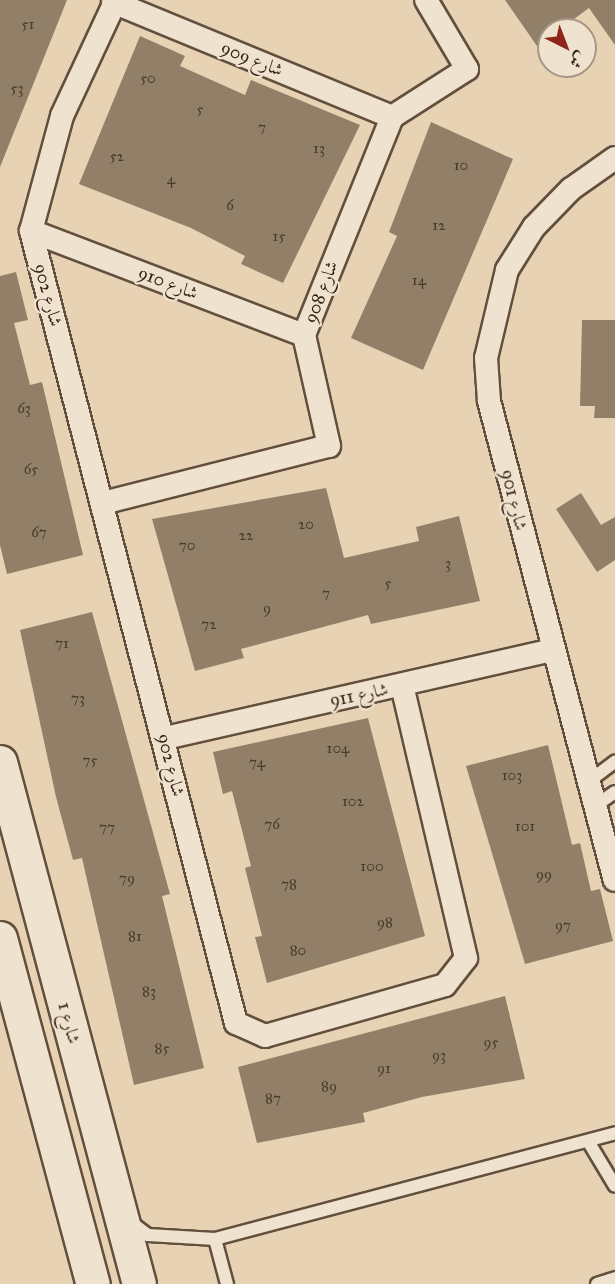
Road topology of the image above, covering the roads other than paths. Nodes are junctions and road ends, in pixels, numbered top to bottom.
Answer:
1 (426, 0) edge
2 (115, 1) edge
3 (392, 117) junction
4 (615, 158) edge
5 (31, 231) junction
6 (304, 335) junction
7 (103, 503) junction
8 (552, 650) junction
9 (402, 685) junction
10 (165, 738) junction
11 (0, 762) edge
12 (615, 762) edge
13 (588, 782) junction
14 (615, 792) edge
15 (595, 806) junction
16 (0, 821) edge
17 (28, 868) junction
18 (615, 880) edge
19 (0, 938) edge
20 (615, 1133) edge
21 (588, 1141) junction
22 (615, 1182) edge
23 (121, 1215) junction
24 (215, 1239) junction
25 (615, 1278) edge
26 (93, 1284) edge
27 (139, 1284) edge
28 (227, 1284) edge
29 (597, 1284) edge

1 - 3 street
2 - 3 street, شارع 909
2 - 5 street, شارع 902
3 - 6 street, شارع 908
4 - 8 street, شارع 901
5 - 6 street, شارع 910
5 - 7 street, شارع 902
6 - 7 street, شارع 908
7 - 10 street, شارع 902
8 - 9 street, شارع 911
8 - 13 street, شارع 901
9 - 10 street, شارع 911
9 - 10 street, شارع 902
11 - 17 street, شارع 1
12 - 13 lane
13 - 15 street, شارع 901
14 - 15 lane
15 - 18 street, شارع 901
16 - 17 street
17 - 23 street, شارع 1
19 - 26 street
20 - 21 lane
21 - 22 lane
21 - 24 lane
23 - 24 lane
23 - 27 street, شارع 1
24 - 28 lane
25 - 29 lane

